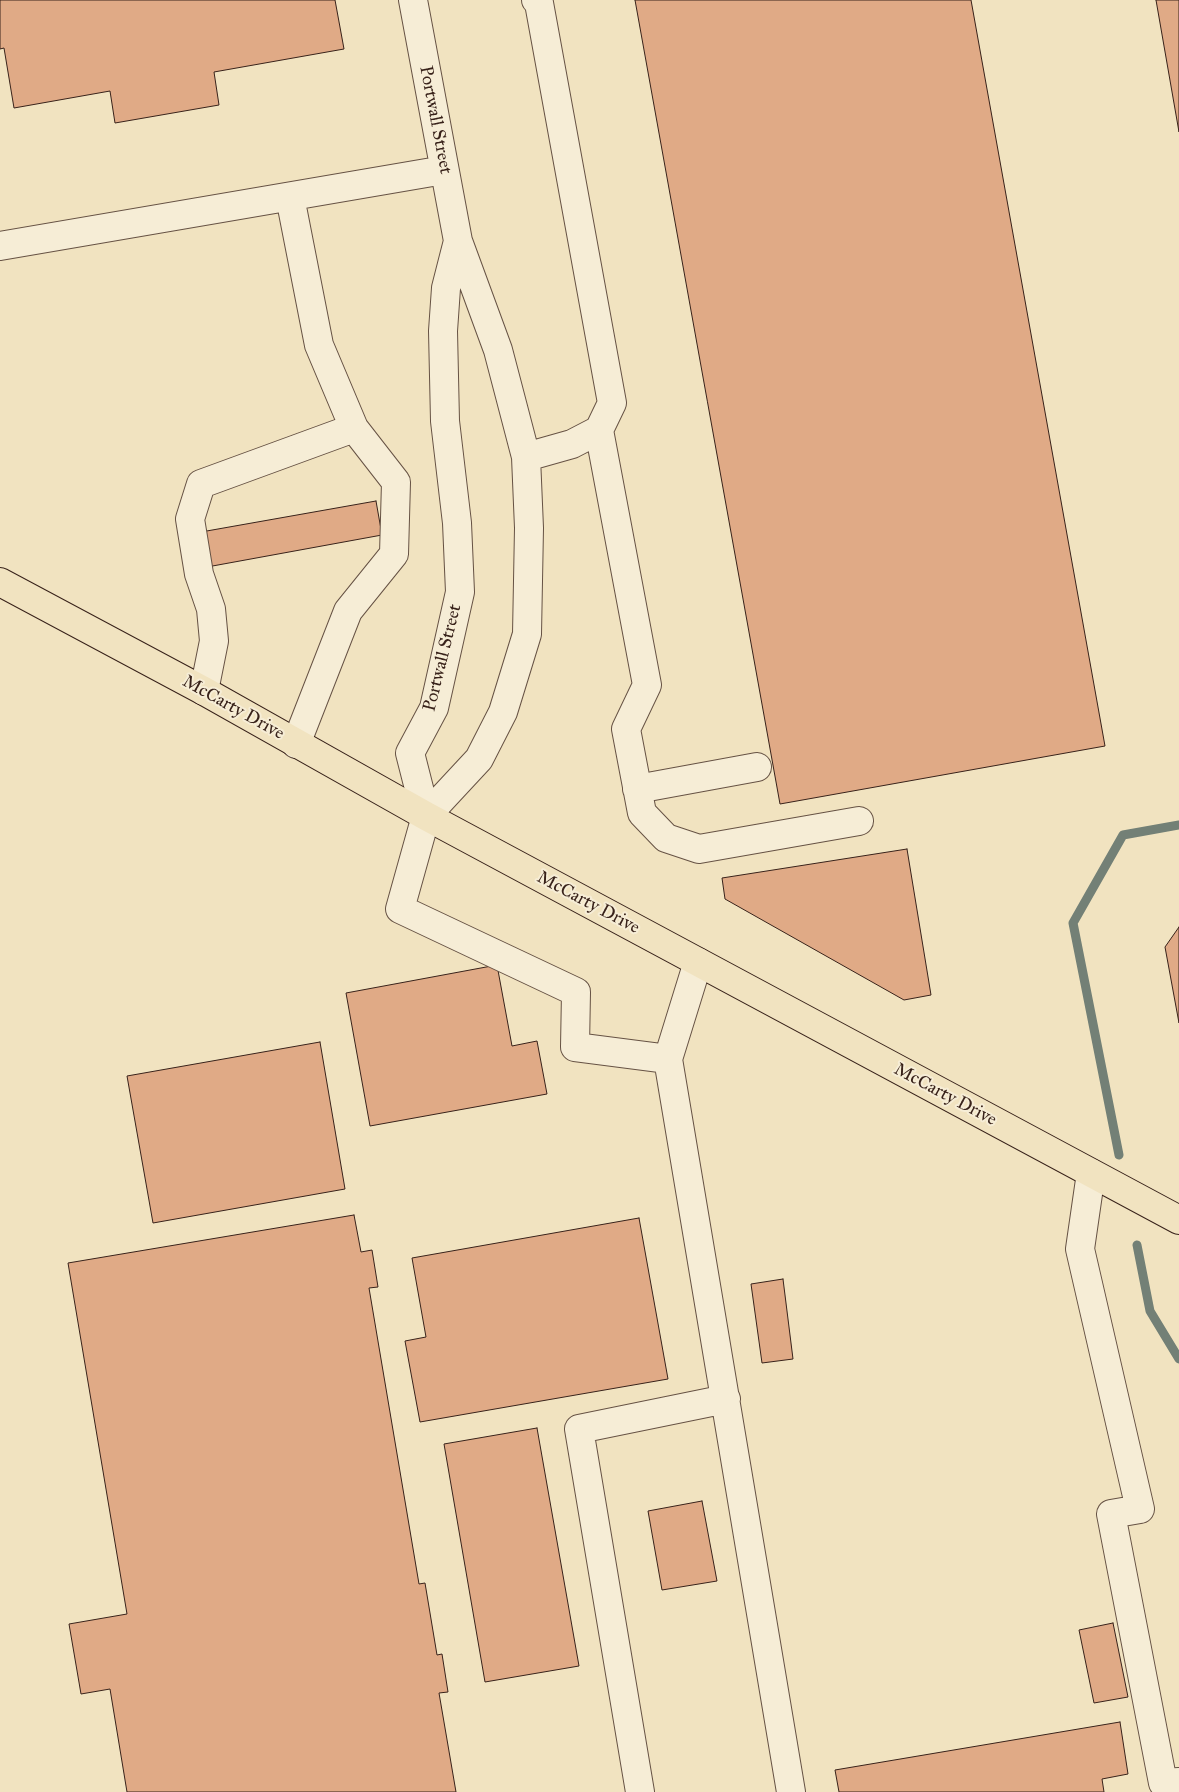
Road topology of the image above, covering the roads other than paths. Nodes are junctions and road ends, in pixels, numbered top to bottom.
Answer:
1 (413, 0) edge
2 (536, 0) edge
3 (444, 170) junction
4 (290, 197) junction
5 (458, 241) junction
6 (0, 246) edge
7 (354, 428) junction
8 (598, 430) junction
9 (526, 457) junction
10 (2, 586) edge
11 (204, 691) junction
12 (296, 744) junction
13 (757, 767) dead end
14 (637, 788) junction
15 (426, 816) junction
16 (858, 821) dead end
17 (698, 962) junction
18 (668, 1059) junction
19 (1091, 1173) junction
20 (1179, 1220) edge
21 (726, 1399) junction
22 (1179, 1782) edge
23 (640, 1792) edge
24 (791, 1792) edge

1 - 3 street, Portwall Street
2 - 8 street
3 - 4 street
3 - 5 street, Portwall Street
4 - 6 street
4 - 7 street
5 - 9 street, Portwall Street
5 - 15 street, Portwall Street
7 - 11 street
7 - 12 street
8 - 9 street
8 - 14 street
9 - 15 street, Portwall Street
10 - 11 main road, McCarty Drive
11 - 12 main road, McCarty Drive
12 - 15 main road, McCarty Drive
13 - 14 street
14 - 16 street
15 - 17 main road, McCarty Drive
15 - 18 street
17 - 18 street
17 - 19 main road, McCarty Drive
18 - 21 street
19 - 20 main road, McCarty Drive
19 - 22 street
21 - 23 street
21 - 24 street

